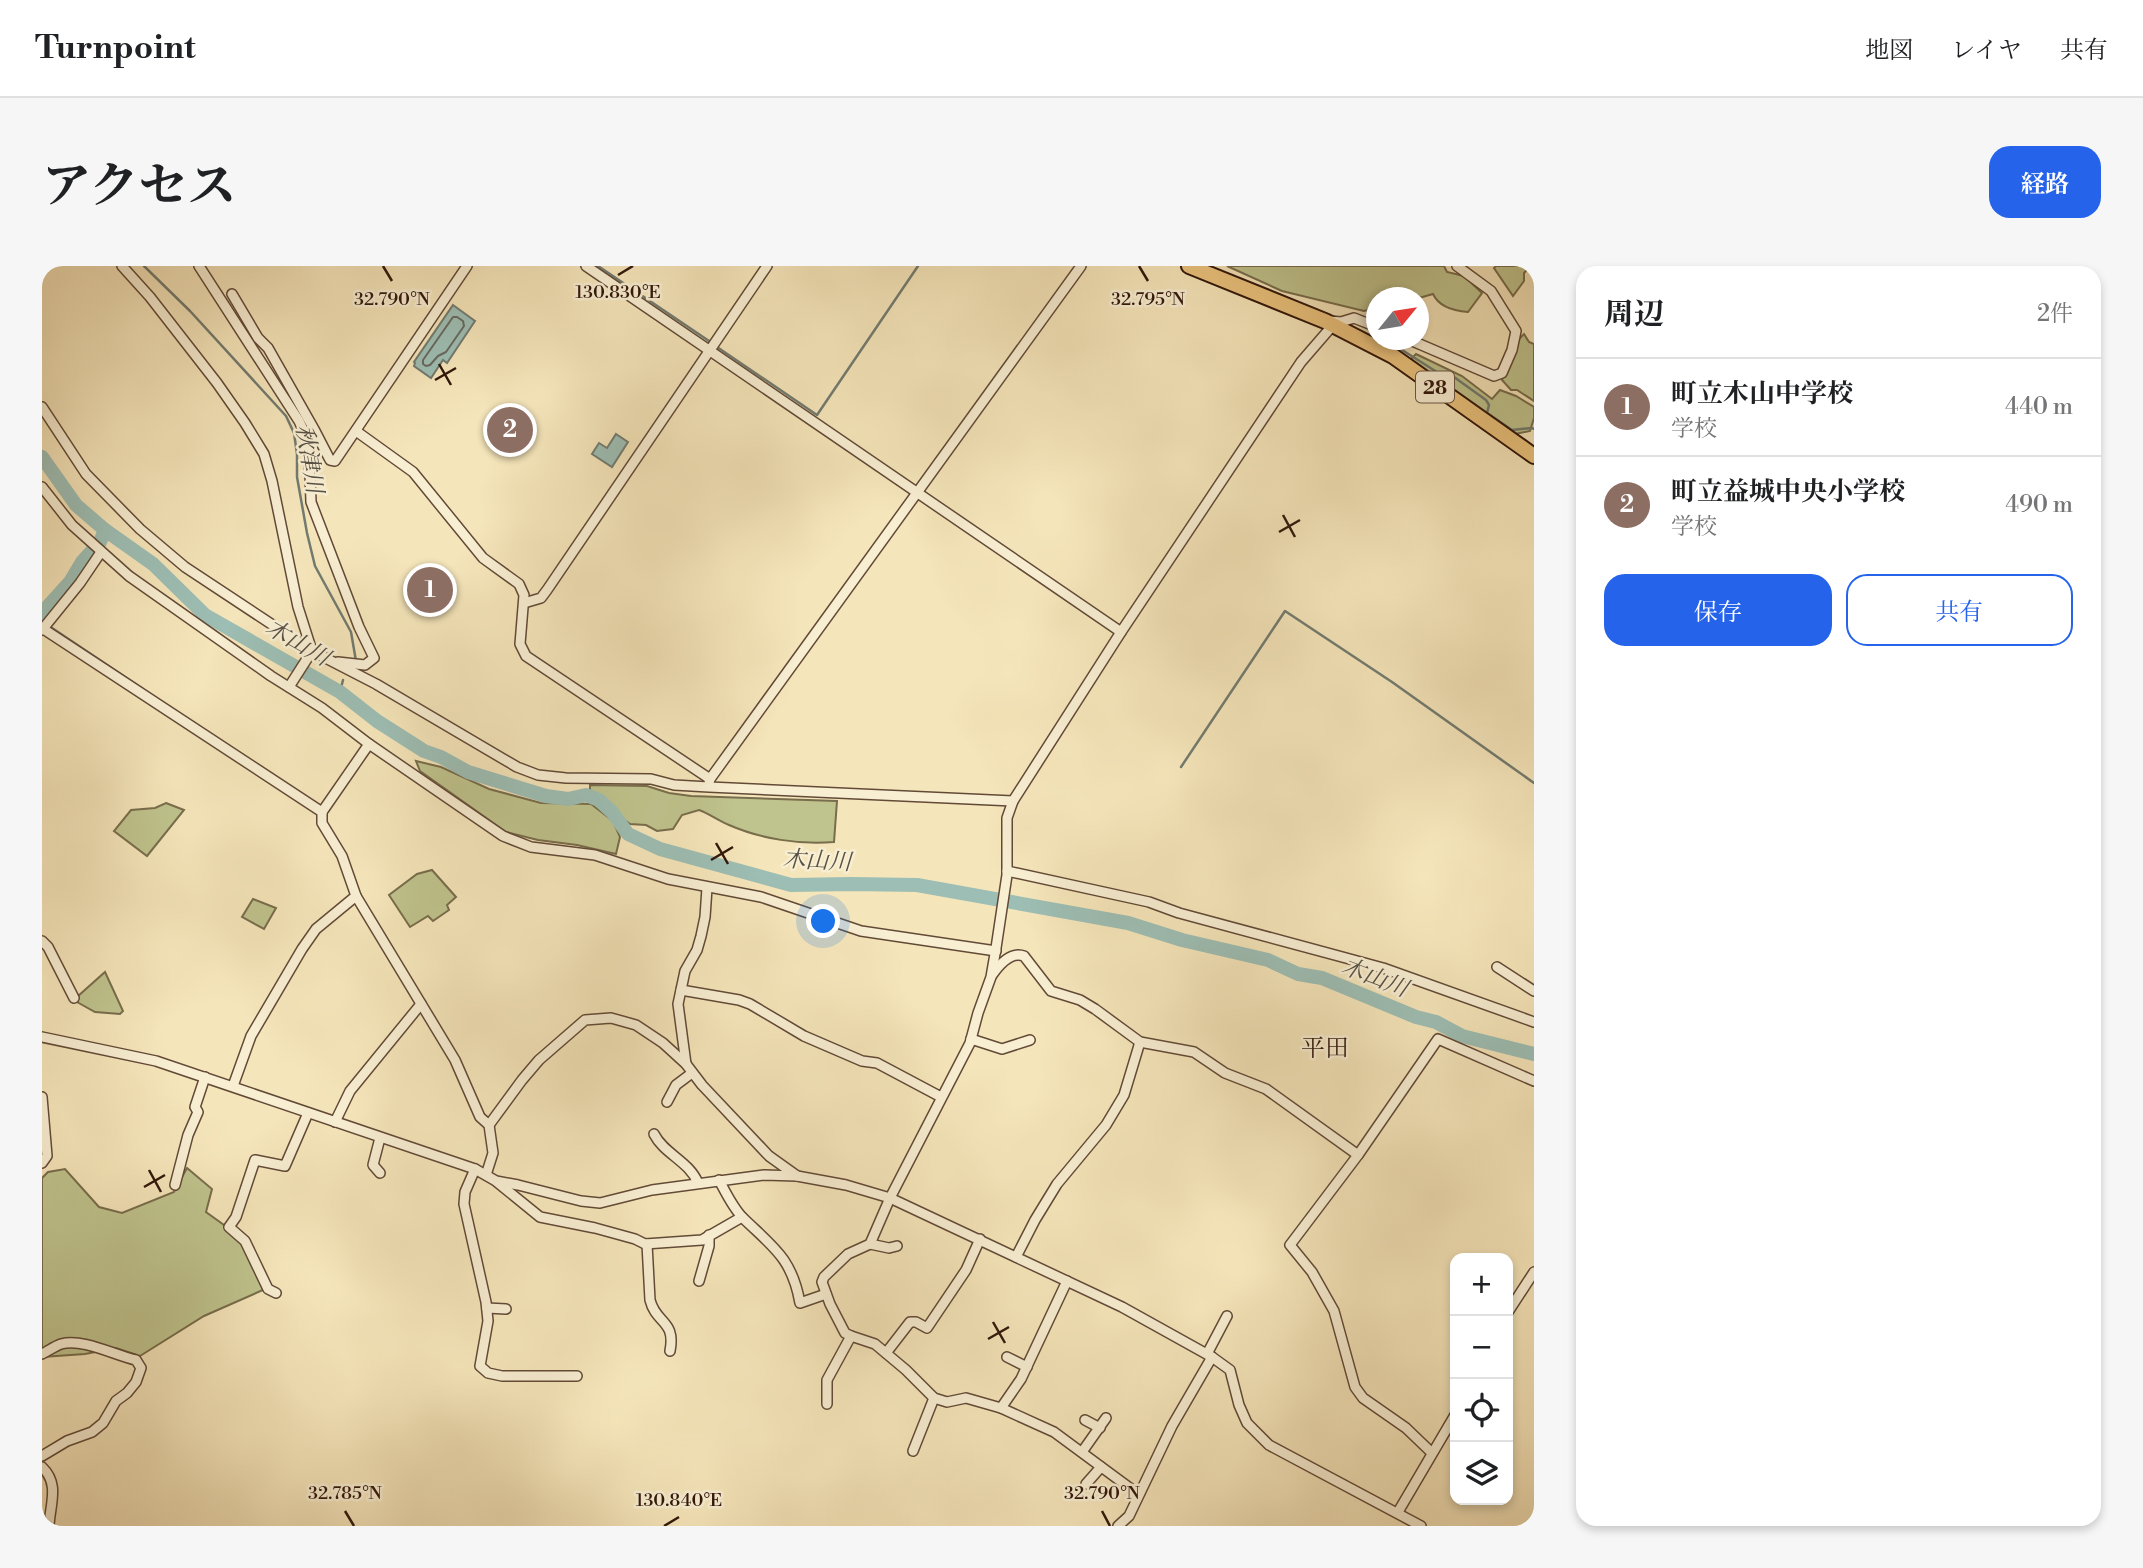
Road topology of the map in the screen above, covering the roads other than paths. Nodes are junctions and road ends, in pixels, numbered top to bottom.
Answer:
1 (122, 266) edge
2 (199, 266) edge
3 (467, 266) edge
4 (586, 266) edge
5 (768, 266) edge
6 (1081, 266) edge
7 (1189, 266) edge
8 (1457, 266) edge
9 (232, 294) dead end
10 (1329, 323) junction
11 (1366, 323) edge
12 (1429, 348) edge
13 (709, 349) junction
14 (42, 407) edge
15 (356, 431) junction
16 (1534, 456) edge
17 (42, 486) edge
18 (918, 492) junction
19 (97, 548) junction
20 (524, 603) junction
21 (42, 629) edge
22 (1121, 632) junction
23 (311, 653) junction
24 (333, 662) junction
25 (289, 687) junction
26 (369, 744) junction
27 (709, 783) junction
28 (1013, 801) junction
29 (322, 812) junction
30 (1007, 873) junction
31 (707, 888) junction
32 (356, 896) junction
33 (42, 941) edge
34 (996, 950) junction
35 (1497, 967) dead end
36 (991, 977) junction
37 (681, 990) junction
38 (1534, 991) edge
39 (74, 998) dead end
40 (421, 1004) junction
41 (1534, 1022) edge
42 (42, 1038) edge
43 (971, 1039) junction
44 (1030, 1040) dead end
45 (1140, 1042) junction
46 (685, 1064) junction
47 (692, 1073) junction
48 (205, 1077) junction
49 (1534, 1081) edge
50 (233, 1086) junction
51 (42, 1097) edge
52 (942, 1097) junction
53 (667, 1102) dead end
54 (308, 1113) junction
55 (335, 1122) junction
56 (489, 1125) junction
57 (654, 1134) dead end
58 (380, 1138) junction
59 (1358, 1155) junction
60 (42, 1163) edge
61 (475, 1169) junction
62 (380, 1173) dead end
63 (486, 1175) junction
64 (797, 1176) junction
65 (719, 1180) junction
66 (496, 1181) junction
67 (698, 1183) junction
68 (175, 1185) dead end
69 (890, 1198) junction
70 (742, 1216) junction
71 (709, 1235) junction
72 (980, 1239) junction
73 (647, 1244) junction
74 (870, 1244) junction
75 (897, 1246) dead end
76 (1016, 1257) junction
77 (1534, 1272) edge
78 (699, 1281) dead end
79 (1068, 1281) junction
80 (276, 1293) dead end
81 (826, 1294) junction
82 (1513, 1304) edge
83 (487, 1308) junction
84 (506, 1310) dead end
85 (1227, 1316) dead end
86 (851, 1336) junction
87 (670, 1351) dead end
88 (886, 1353) junction
89 (42, 1354) edge
90 (1209, 1356) junction
91 (1007, 1357) dead end
92 (1027, 1367) junction
93 (577, 1376) dead end
94 (934, 1398) junction
95 (827, 1404) dead end
96 (1001, 1408) junction
97 (1106, 1418) dead end
98 (1085, 1419) dead end
99 (1450, 1423) edge
100 (1100, 1428) junction
101 (913, 1451) dead end
102 (1082, 1452) junction
103 (1432, 1453) junction
104 (42, 1456) edge
105 (42, 1467) edge
106 (1101, 1467) junction
107 (1086, 1484) dead end
108 (1138, 1494) junction
109 (1398, 1512) junction
110 (49, 1526) edge
111 (1118, 1526) edge
112 (1421, 1526) edge

1 - 23 street
2 - 24 street
3 - 15 street
4 - 13 street
5 - 13 street
6 - 18 street
7 - 10 main road, 28
8 - 12 street
9 - 15 street
10 - 11 street
10 - 16 main road, 28
10 - 22 street
13 - 18 street
13 - 20 street
14 - 23 street
15 - 20 street
17 - 19 street
18 - 22 street
18 - 27 street
19 - 21 street
19 - 25 street
20 - 27 street
21 - 29 street
22 - 28 street
23 - 24 street
23 - 25 street
24 - 27 street
25 - 26 street
26 - 29 street
26 - 31 street
27 - 28 street
28 - 30 street
29 - 32 street
30 - 34 street
30 - 41 street
31 - 34 street
31 - 37 street
32 - 40 street
32 - 50 street
33 - 39 street
34 - 36 street
35 - 38 street
36 - 43 street
36 - 45 street
37 - 46 street
37 - 52 street
40 - 55 street
40 - 56 street
42 - 48 street
43 - 44 street
43 - 52 street
45 - 59 street
45 - 76 street
46 - 47 street
46 - 56 street
47 - 53 street
47 - 64 street
48 - 50 street
48 - 68 street
49 - 59 street
50 - 54 street
51 - 60 street
52 - 69 street
54 - 55 street
54 - 80 street
55 - 58 street
56 - 63 street
57 - 67 street
58 - 61 street
58 - 62 street
59 - 103 street
61 - 63 street
61 - 83 street
63 - 66 street
64 - 65 street
64 - 69 street
65 - 67 street
65 - 70 street
66 - 67 street
66 - 73 street
69 - 72 street
69 - 74 street
70 - 71 street
70 - 81 street
71 - 73 street
71 - 78 street
72 - 76 street
72 - 88 street
73 - 87 street
74 - 75 street
74 - 81 street
76 - 79 street
77 - 82 street
79 - 90 street
79 - 92 street
81 - 86 street
83 - 84 street
83 - 93 street
85 - 90 street
86 - 88 street
86 - 95 street
88 - 94 street
89 - 104 street
90 - 108 street
90 - 109 street
91 - 92 street
92 - 96 street
94 - 96 street
94 - 101 street
96 - 102 street
97 - 100 street
98 - 100 street
99 - 103 street
100 - 102 street
102 - 106 street
103 - 109 street
105 - 110 street
106 - 107 street
106 - 108 street
108 - 111 street
109 - 112 street

